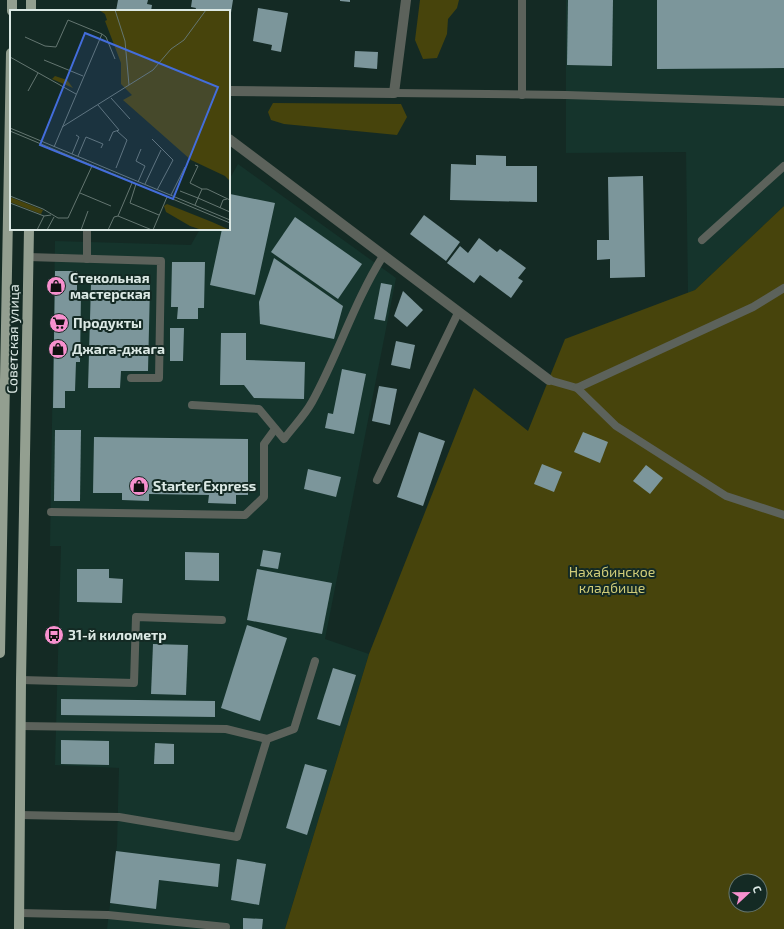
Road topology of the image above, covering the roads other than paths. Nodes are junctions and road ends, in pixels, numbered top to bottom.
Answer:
1 (406, 0) edge
2 (522, 0) edge
3 (230, 91) edge
4 (394, 93) junction
5 (522, 95) junction
6 (784, 102) edge
7 (10, 121) edge
8 (230, 140) edge
9 (784, 166) edge
10 (29, 230) edge
11 (87, 230) edge
12 (702, 240) dead end
13 (383, 256) junction
14 (28, 257) junction
15 (87, 259) junction
16 (784, 288) edge
17 (458, 313) junction
18 (2, 364) edge
19 (132, 378) dead end
20 (549, 380) joint
21 (577, 388) junction
22 (192, 406) dead end
23 (275, 429) junction
24 (377, 480) dead end
25 (51, 512) dead end
26 (784, 515) edge
27 (222, 620) dead end
28 (0, 647) edge
29 (0, 653) edge
30 (315, 661) dead end
31 (21, 680) junction
32 (21, 726) junction
33 (267, 739) junction
34 (20, 815) junction
35 (20, 913) junction
36 (226, 926) dead end
37 (19, 929) edge

1 - 4 street
2 - 5 lane
3 - 4 street
4 - 5 lane
5 - 6 lane
7 - 18 main road, Советская улица
8 - 13 street
9 - 12 lane
10 - 14 main road, Советская улица
11 - 15 lane
13 - 17 street
13 - 23 lane
14 - 15 lane
14 - 31 main road, Советская улица
15 - 19 lane
16 - 21 lane
17 - 20 street
17 - 24 lane
18 - 28 main road, Советская улица
20 - 21 lane
21 - 26 lane
22 - 23 lane
23 - 25 lane
27 - 31 lane
28 - 29 main road, Советская улица
30 - 33 lane
31 - 32 main road, Советская улица
32 - 33 lane
32 - 34 main road, Советская улица
33 - 34 lane
34 - 35 main road, Советская улица
35 - 36 lane
35 - 37 main road, Советская улица

